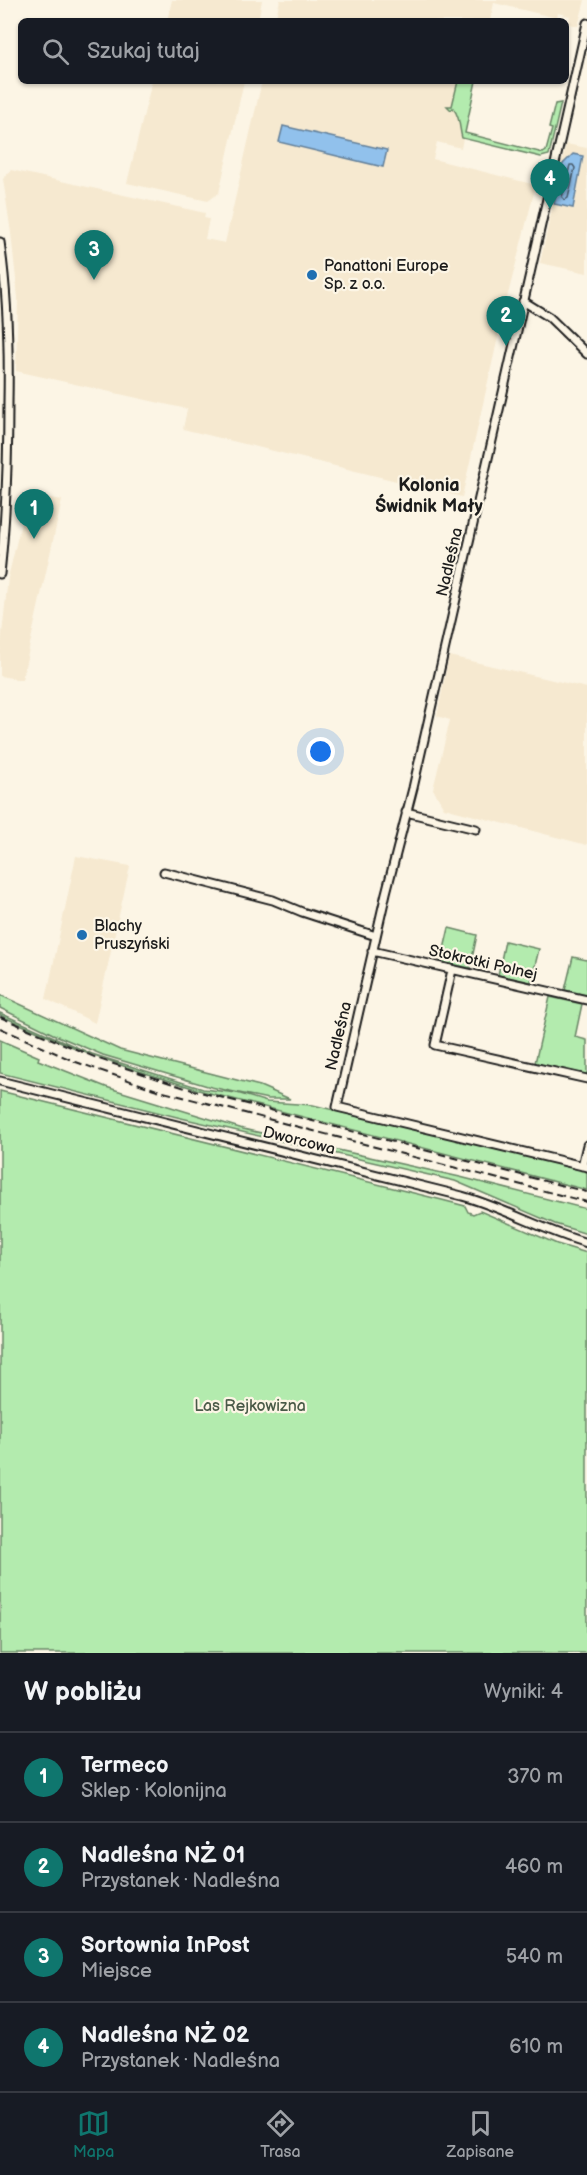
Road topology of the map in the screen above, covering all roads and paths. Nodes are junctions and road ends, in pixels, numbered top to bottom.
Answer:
1 (587, 25) edge
2 (0, 242) edge
3 (523, 301) junction
4 (587, 354) edge
5 (0, 574) edge
6 (406, 812) junction
7 (476, 829) dead end
8 (164, 872) dead end
9 (376, 936) junction
10 (372, 951) junction
11 (452, 970) junction
12 (587, 1000) edge
13 (587, 1079) edge
14 (0, 1081) edge
15 (587, 1145) edge
16 (584, 1167) edge
17 (587, 1243) edge

1 - 3 street, Nadleśna
2 - 5 street
3 - 4 street
3 - 6 street, Nadleśna
6 - 7 street
6 - 9 street, Nadleśna
8 - 9 street
9 - 10 street, Nadleśna
10 - 11 street, Stokrotki Polnej
10 - 16 street, Nadleśna
11 - 12 street, Stokrotki Polnej
11 - 13 street
14 - 17 street, Dworcowa
15 - 16 street

